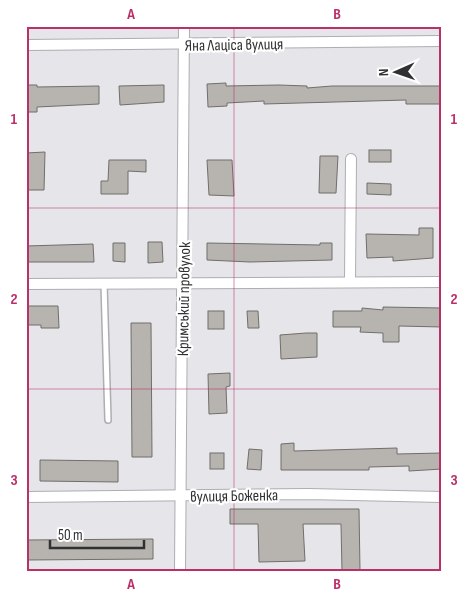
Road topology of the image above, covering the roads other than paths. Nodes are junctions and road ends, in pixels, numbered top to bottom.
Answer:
1 (184, 26) edge
2 (442, 41) edge
3 (184, 44) junction
4 (26, 45) edge
5 (351, 159) dead end
6 (184, 282) junction
7 (350, 282) junction
8 (442, 282) edge
9 (104, 283) junction
10 (26, 284) edge
11 (108, 420) dead end
12 (180, 496) junction
13 (442, 496) edge
14 (26, 497) edge
15 (180, 571) edge

1 - 3 street, Кримський провулок
2 - 3 street, Яна Лаціса вулиця
3 - 4 street, Яна Лаціса вулиця
3 - 6 street, Кримський провулок
5 - 7 street
6 - 7 street
6 - 9 street
6 - 12 street, Кримський провулок
7 - 8 street
9 - 10 street
9 - 11 lane
12 - 13 street, вулиця Боженка
12 - 14 street, вулиця Боженка
12 - 15 street, Кримський провулок

